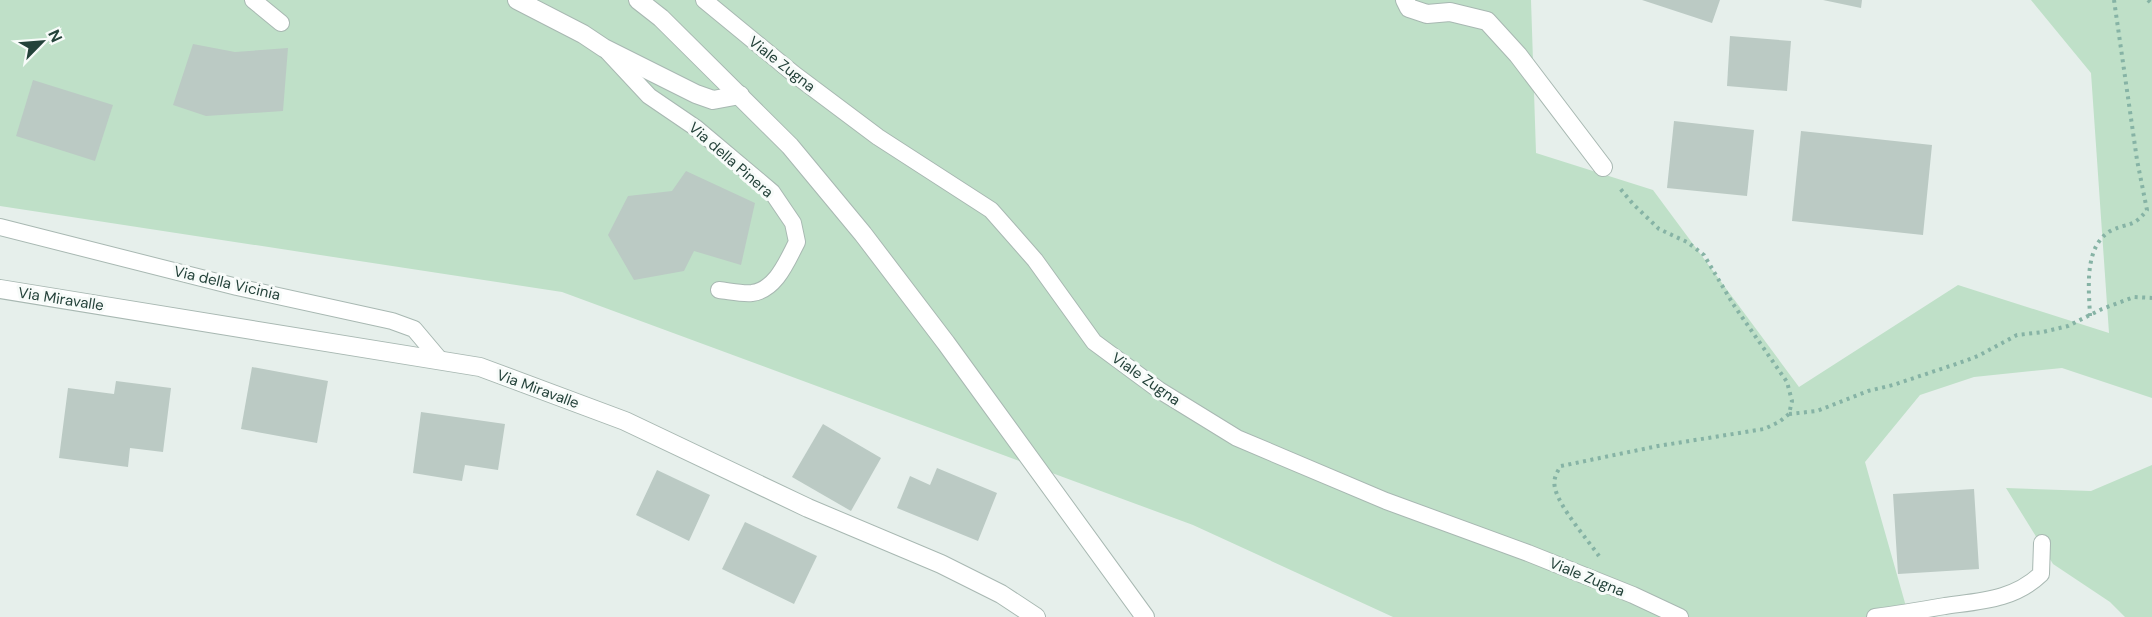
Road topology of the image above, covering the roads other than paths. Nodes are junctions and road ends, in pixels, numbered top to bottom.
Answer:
1 (253, 0) edge
2 (517, 0) edge
3 (638, 0) edge
4 (704, 0) edge
5 (1405, 0) edge
6 (281, 23) dead end
7 (604, 48) junction
8 (740, 95) junction
9 (1603, 167) road end
10 (0, 227) edge
11 (0, 289) edge
12 (719, 290) dead end
13 (441, 361) junction
14 (2042, 543) dead end
15 (1036, 617) edge
16 (1144, 617) edge
17 (1680, 617) edge
18 (1875, 617) edge

1 - 6 lane
2 - 7 street
3 - 8 street
4 - 17 lane, Viale Zugna
5 - 9 street
7 - 8 street
7 - 12 lane, Via della Pinera
8 - 16 street
10 - 13 lane, Via della Vicinia
11 - 13 street, Via Miravalle
13 - 15 street, Via Miravalle
14 - 18 lane

